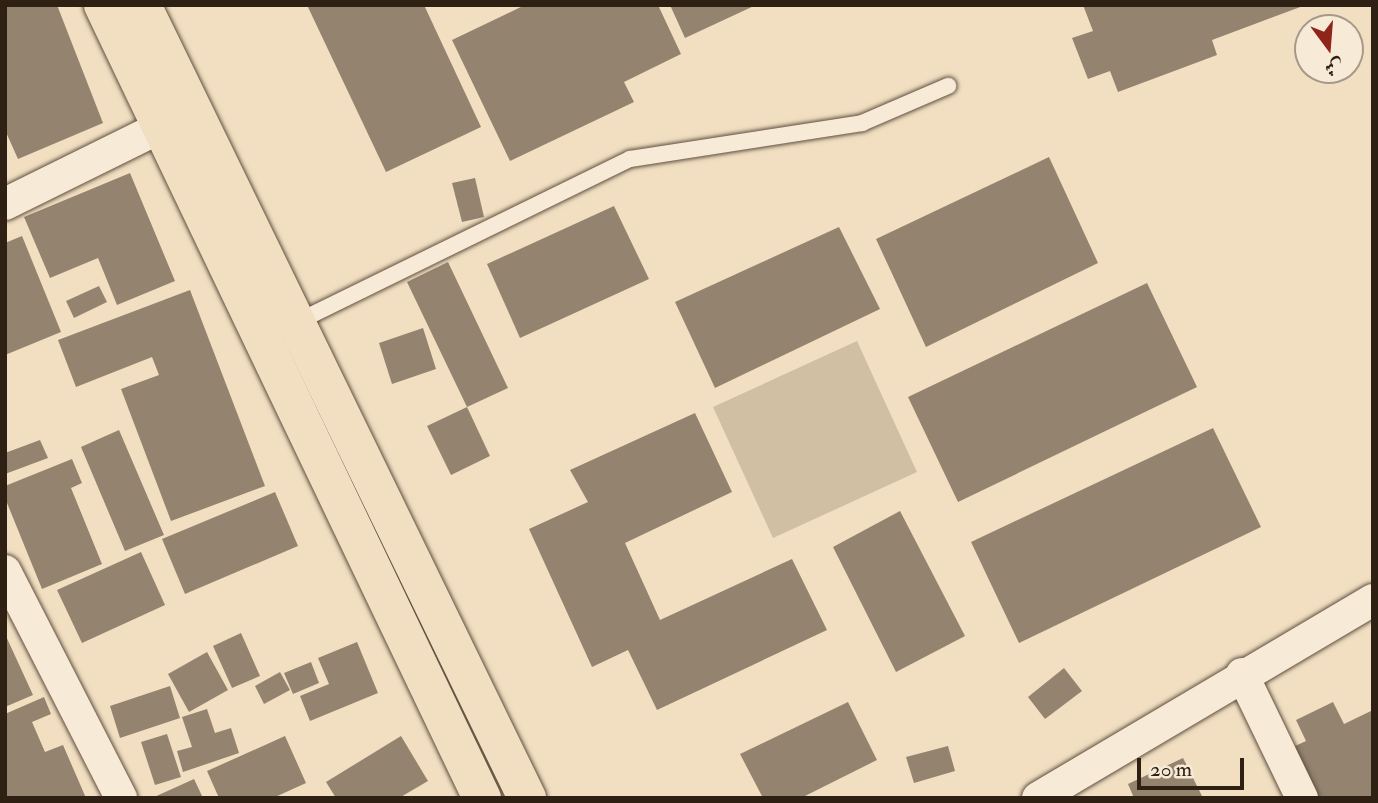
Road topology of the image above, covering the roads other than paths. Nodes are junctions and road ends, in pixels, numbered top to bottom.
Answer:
1 (103, 5) edge
2 (142, 5) edge
3 (948, 86) dead end
4 (162, 127) junction
5 (5, 204) edge
6 (295, 323) junction
7 (5, 571) edge
8 (1373, 600) edge
9 (1242, 674) junction
10 (121, 798) edge
11 (481, 798) edge
12 (527, 798) edge
13 (1038, 798) edge
14 (1302, 798) edge

1 - 4 main road
2 - 6 main road
3 - 6 lane
4 - 5 street
4 - 11 main road
6 - 12 main road
7 - 10 street
8 - 9 street
9 - 13 street
9 - 14 street

